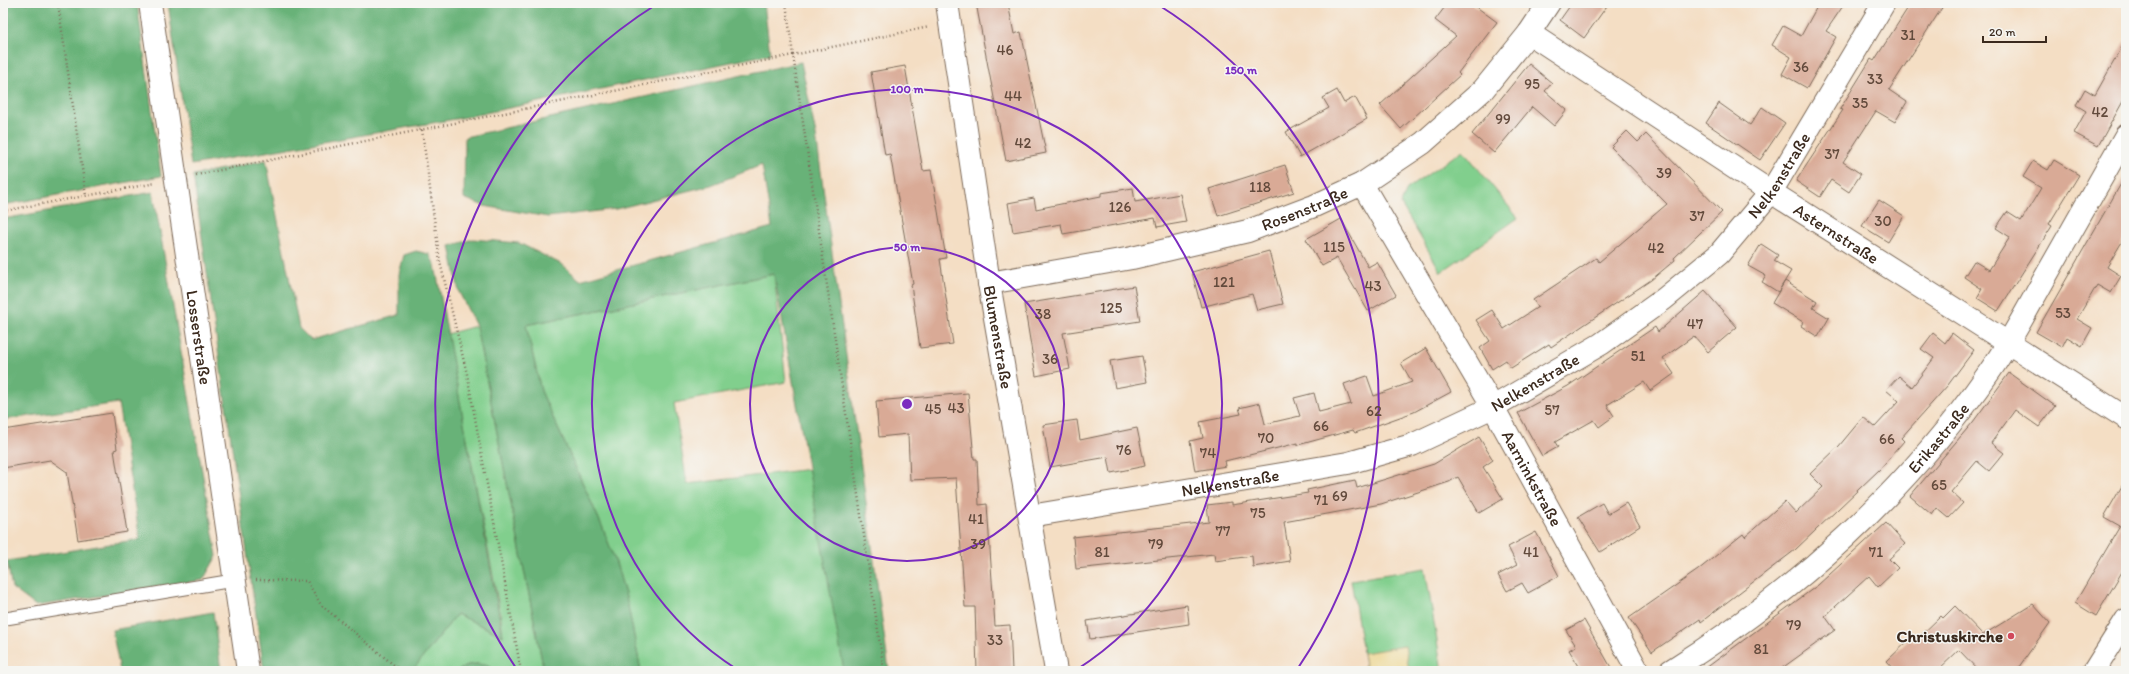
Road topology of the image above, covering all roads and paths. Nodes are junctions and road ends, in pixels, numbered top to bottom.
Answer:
1 (58, 3) edge
2 (150, 3) edge
3 (786, 3) edge
4 (1549, 3) edge
5 (1884, 3) edge
6 (948, 13) edge
7 (1529, 33) junction
8 (793, 55) junction
9 (422, 130) junction
10 (2126, 135) edge
11 (175, 179) junction
12 (1362, 184) junction
13 (1771, 192) junction
14 (86, 196) junction
15 (3, 211) edge
16 (989, 283) junction
17 (2008, 344) junction
18 (1493, 407) junction
19 (2126, 418) edge
20 (1030, 516) junction
21 (236, 580) junction
22 (3, 619) edge
23 (2126, 620) edge
24 (248, 671) edge
25 (401, 671) edge
26 (521, 671) edge
27 (884, 671) edge
28 (1056, 671) edge
29 (1638, 671) edge
30 (1670, 671) edge
31 (2094, 671) edge

1 - 14 path
2 - 11 street, Losserstraße
3 - 8 path
4 - 7 street, Rosenstraße
5 - 13 street, Nelkenstraße
6 - 8 path
6 - 16 street, Blumenstraße
7 - 12 street, Rosenstraße
7 - 13 street, Asternstraße
8 - 9 path
8 - 27 path
9 - 11 path
9 - 26 path
10 - 17 street, Erikastraße
11 - 14 path
11 - 21 street, Losserstraße
12 - 16 street, Rosenstraße
12 - 18 street, Aarninkstraße
13 - 17 street, Asternstraße
13 - 18 street, Nelkenstraße
14 - 15 path
16 - 20 street, Blumenstraße
17 - 19 street, Asternstraße
17 - 30 street, Erikastraße
18 - 20 street, Nelkenstraße
18 - 29 street, Aarninkstraße
20 - 28 street, Blumenstraße
21 - 22 lane
21 - 24 street, Losserstraße
21 - 25 path
23 - 31 street

